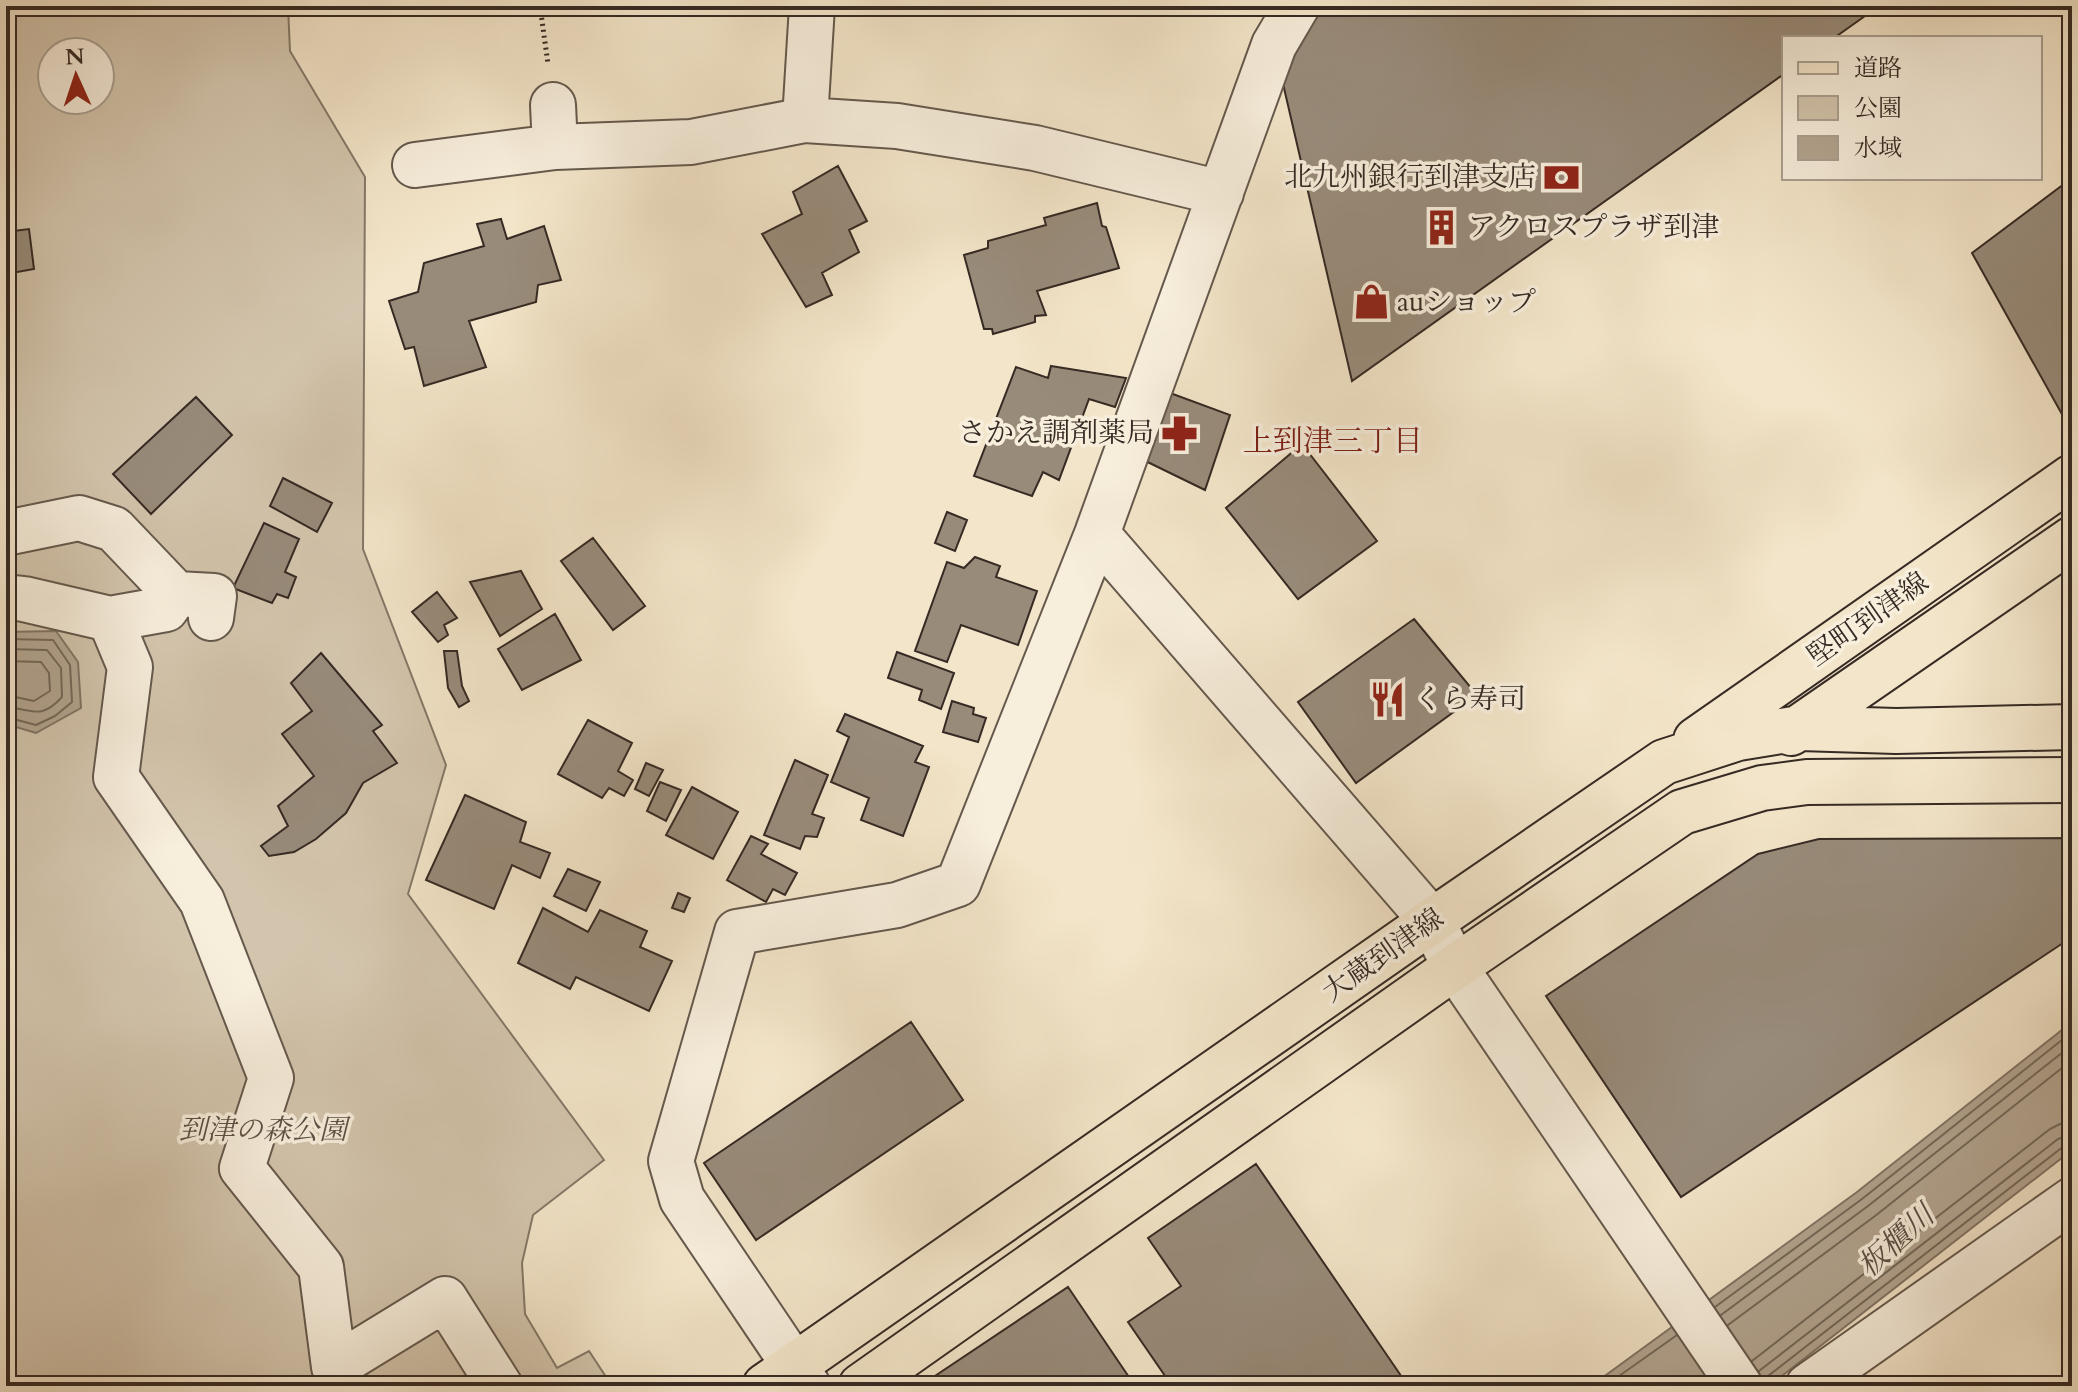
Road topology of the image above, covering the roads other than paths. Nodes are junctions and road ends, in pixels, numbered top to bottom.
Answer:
1 (812, 6) edge
2 (1297, 6) edge
3 (805, 120) junction
4 (415, 165) dead end
5 (1221, 193) junction
6 (2072, 477) edge
7 (6, 533) edge
8 (1097, 534) junction
9 (2072, 539) edge
10 (176, 594) junction
11 (6, 597) edge
12 (211, 618) dead end
13 (110, 619) junction
14 (2072, 727) edge
15 (1800, 728) junction
16 (1664, 762) junction
17 (2072, 780) edge
18 (1682, 812) junction
19 (1432, 921) junction
20 (1455, 967) junction
21 (2072, 1200) edge
22 (789, 1379) edge
23 (500, 1386) edge
24 (861, 1386) edge
25 (1740, 1386) edge
26 (1808, 1386) edge

1 - 3 street
2 - 5 street
3 - 4 street
3 - 5 street
5 - 8 street
6 - 16 main road, 堅町到津線
7 - 10 street
8 - 19 street
8 - 22 street
9 - 15 main road, 堅町到津線
10 - 12 street
10 - 13 street
11 - 13 street
13 - 23 street
14 - 15 main road, 大蔵到津線
15 - 16 main road, 大蔵到津線
15 - 18 main road, 堅町到津線
16 - 19 main road, 大蔵到津線
17 - 18 main road, 大蔵到津線
18 - 20 main road, 大蔵到津線
19 - 20 street
19 - 22 main road, 大蔵到津線
20 - 24 main road, 大蔵到津線
20 - 25 street
21 - 26 street

